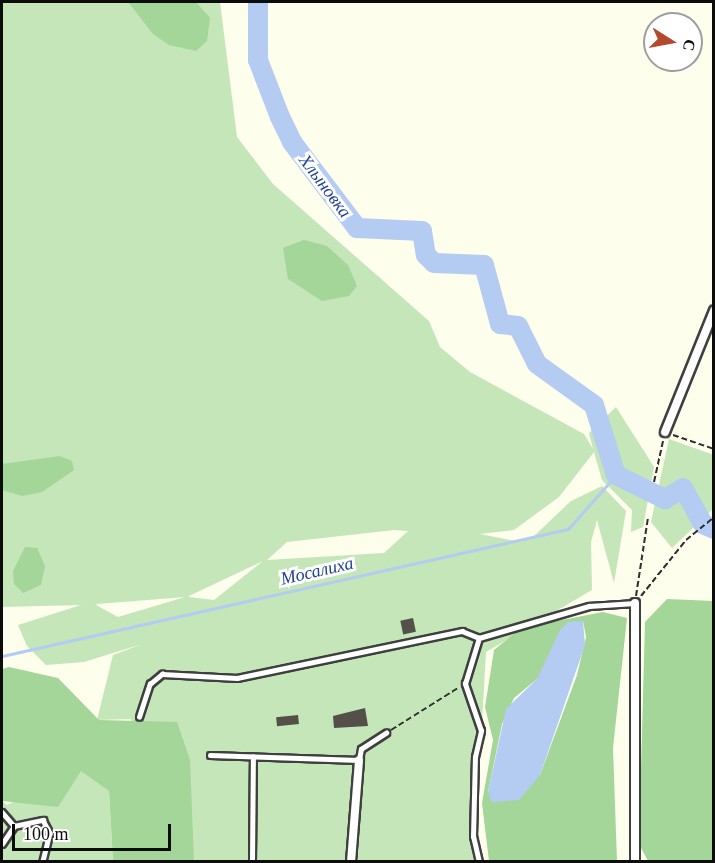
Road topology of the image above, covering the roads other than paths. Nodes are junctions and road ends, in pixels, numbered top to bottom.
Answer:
1 (714, 311) edge
2 (665, 432) road end
3 (635, 603) joint
4 (478, 638) junction
5 (139, 717) dead end
6 (386, 733) road end
7 (210, 755) dead end
8 (253, 757) junction
9 (359, 760) junction
10 (2, 812) edge
11 (14, 826) junction
12 (2, 844) edge
13 (43, 861) edge
14 (252, 861) edge
15 (351, 861) edge
16 (479, 861) edge
17 (635, 861) edge

1 - 2 street
3 - 4 lane
3 - 17 street
4 - 5 lane
4 - 16 lane
6 - 9 lane
7 - 8 lane
8 - 9 lane
8 - 14 lane
9 - 15 street
10 - 11 lane
11 - 12 lane
11 - 13 lane

